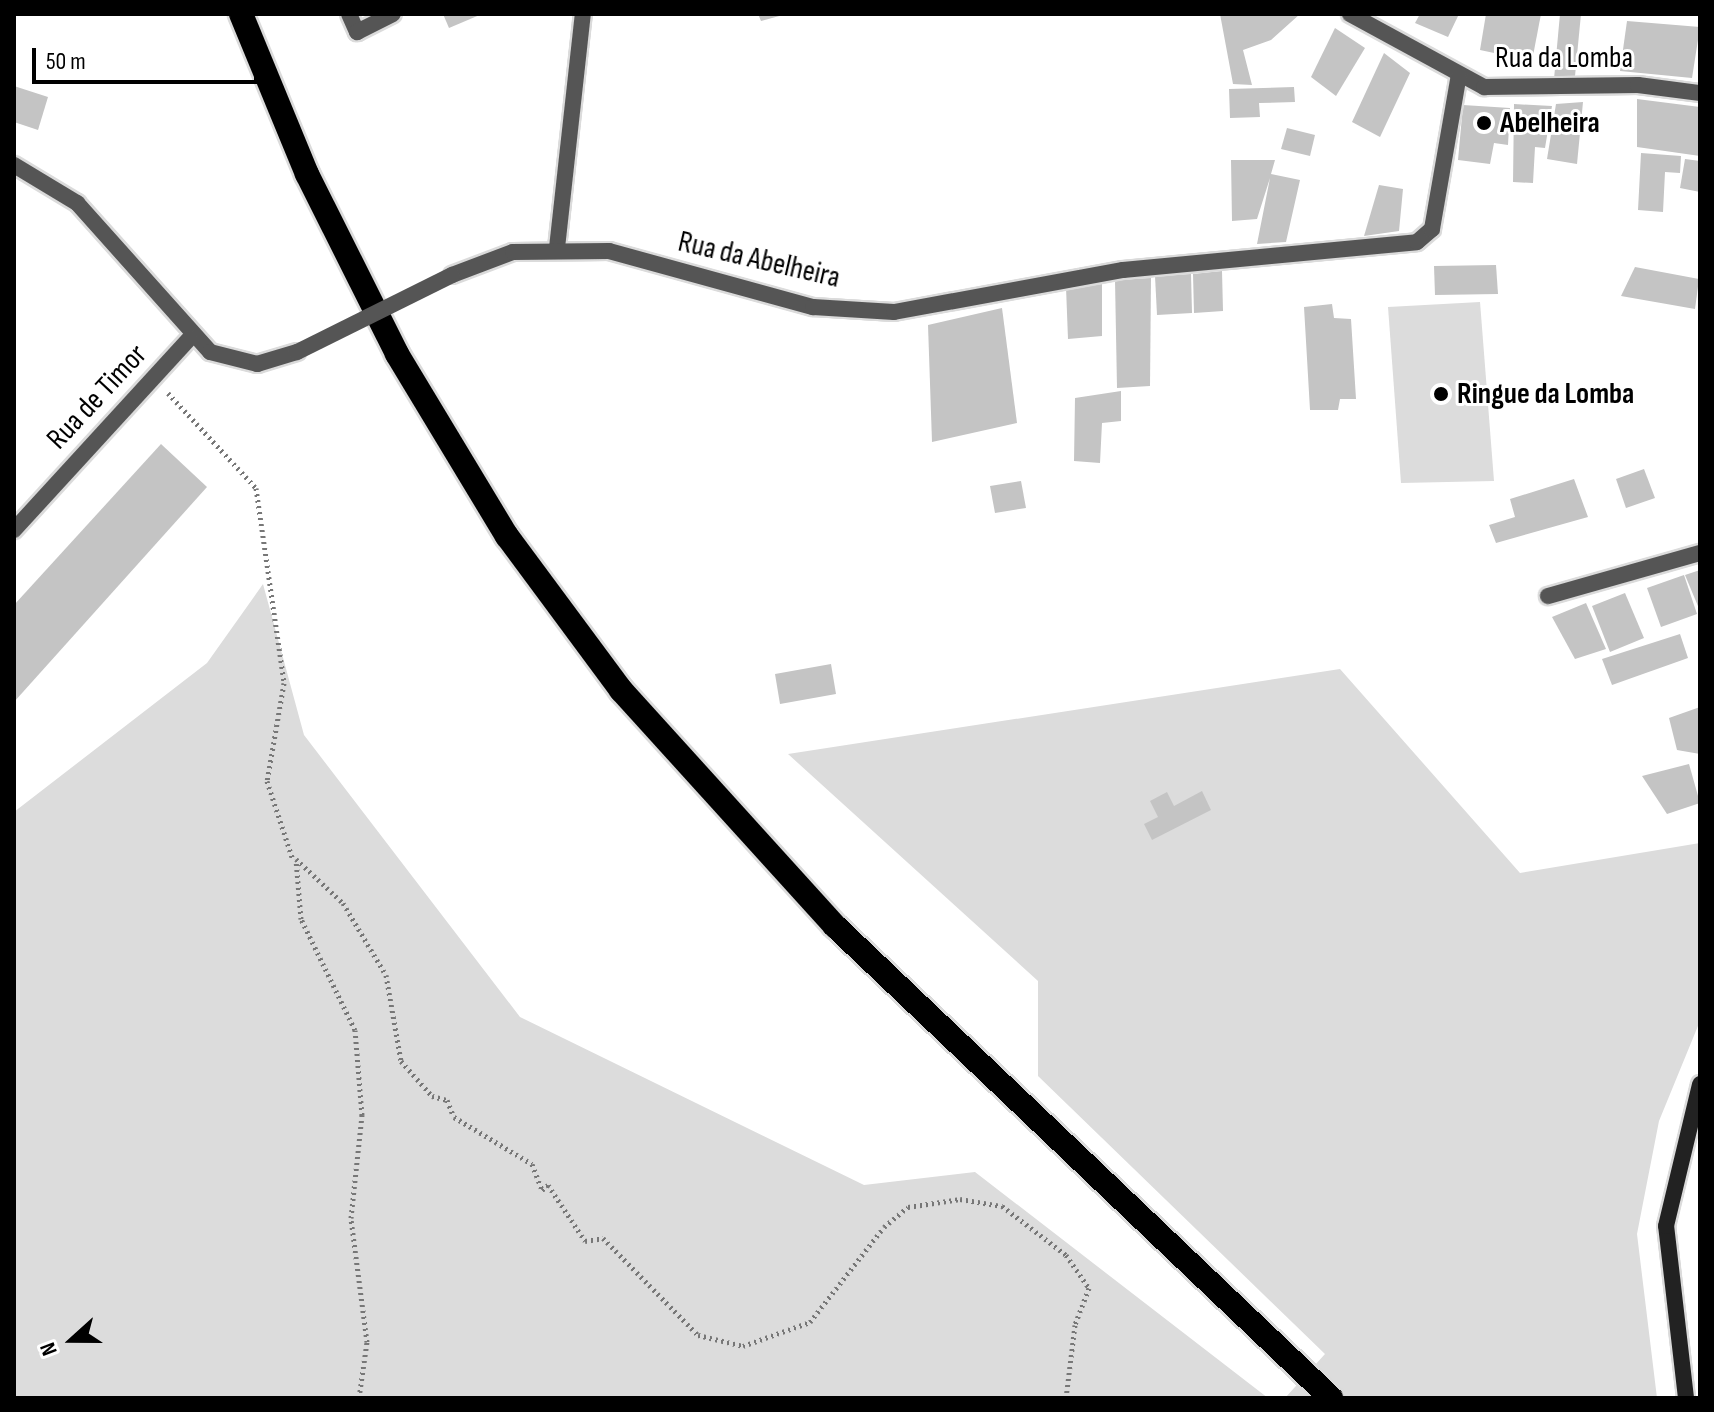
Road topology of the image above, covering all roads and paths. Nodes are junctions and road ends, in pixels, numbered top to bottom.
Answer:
1 (241, 14) edge
2 (349, 14) edge
3 (393, 14) edge
4 (583, 14) edge
5 (1350, 14) edge
6 (1459, 75) junction
7 (1700, 93) edge
8 (14, 165) edge
9 (557, 248) junction
10 (190, 338) junction
11 (153, 378) junction
12 (14, 530) edge
13 (1700, 553) edge
14 (1548, 596) dead end
15 (293, 861) junction
16 (1700, 1084) edge
17 (359, 1398) edge
18 (1066, 1398) edge
19 (1331, 1398) edge
20 (1686, 1398) edge

1 - 19 highway
2 - 3 street
4 - 9 street
5 - 6 street, Rua da Lomba
6 - 7 street, Rua da Lomba
6 - 9 street, Rua da Abelheira
8 - 10 street, Rua da Abelheira
9 - 10 street, Rua da Abelheira, bridge
10 - 11 street, Rua de Timor
11 - 12 street, Rua de Timor
11 - 15 path
13 - 14 street
15 - 17 path
15 - 18 path
16 - 20 main road

